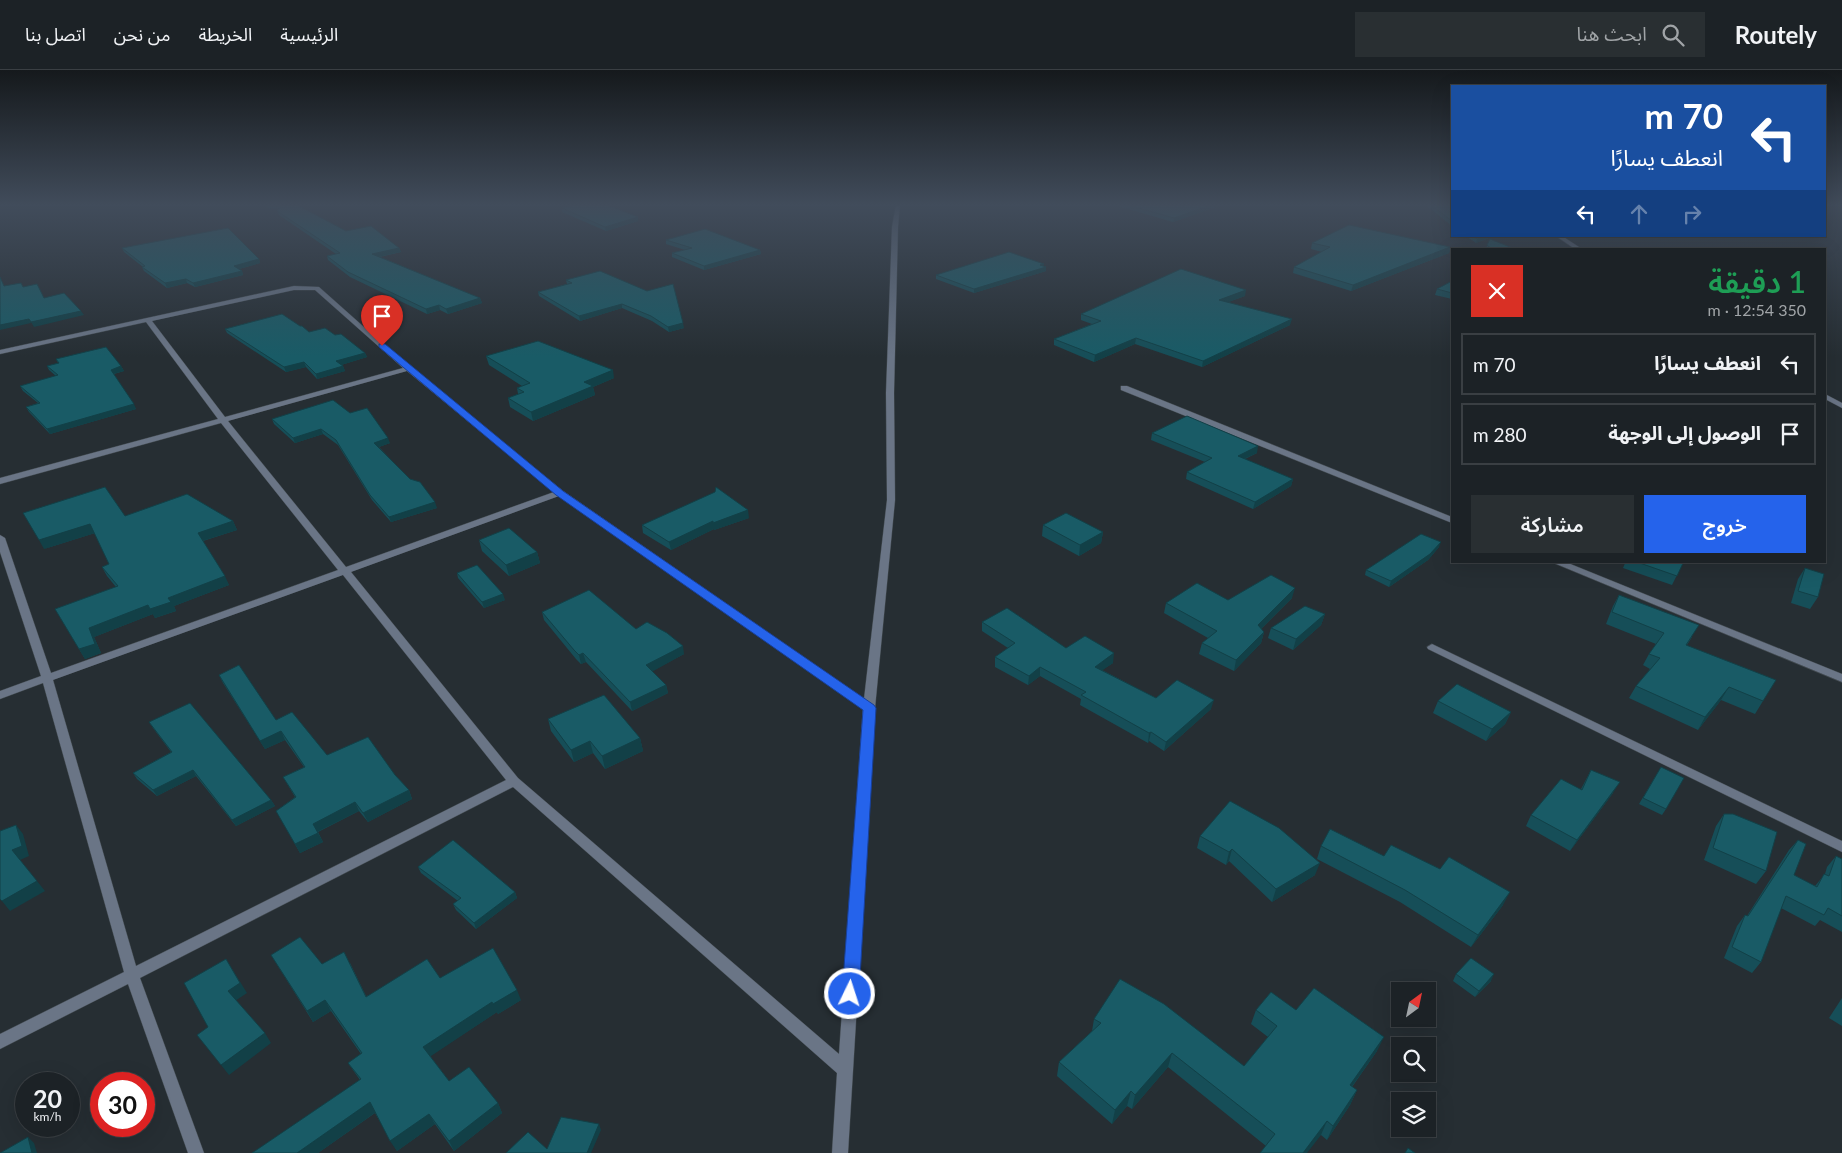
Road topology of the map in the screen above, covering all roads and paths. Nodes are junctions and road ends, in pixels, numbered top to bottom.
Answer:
1 (894, 256) edge
2 (148, 320) junction
3 (0, 352) edge
4 (408, 369) junction
5 (1124, 388) dead end
6 (1826, 397) edge
7 (1842, 406) edge
8 (223, 420) junction
9 (0, 482) edge
10 (560, 493) junction
11 (1451, 520) edge
12 (0, 538) edge
13 (1559, 563) edge
14 (343, 570) junction
15 (1432, 647) dead end
16 (47, 678) junction
17 (1842, 678) edge
18 (0, 695) edge
19 (870, 708) junction
20 (514, 781) junction
21 (1842, 847) edge
22 (132, 976) junction
23 (0, 1042) edge
24 (845, 1070) junction
25 (196, 1153) edge
26 (840, 1153) edge

1 - 19 street
2 - 3 street
2 - 4 street
2 - 8 street
4 - 8 street
4 - 10 street
5 - 11 street
6 - 7 street
8 - 9 street
8 - 14 street
10 - 14 street
10 - 19 street
12 - 16 street
13 - 17 street
14 - 16 street
14 - 20 street
15 - 21 street
16 - 18 street
16 - 22 street
19 - 24 street
20 - 22 street
20 - 24 street
22 - 23 street
22 - 25 street
24 - 26 street

